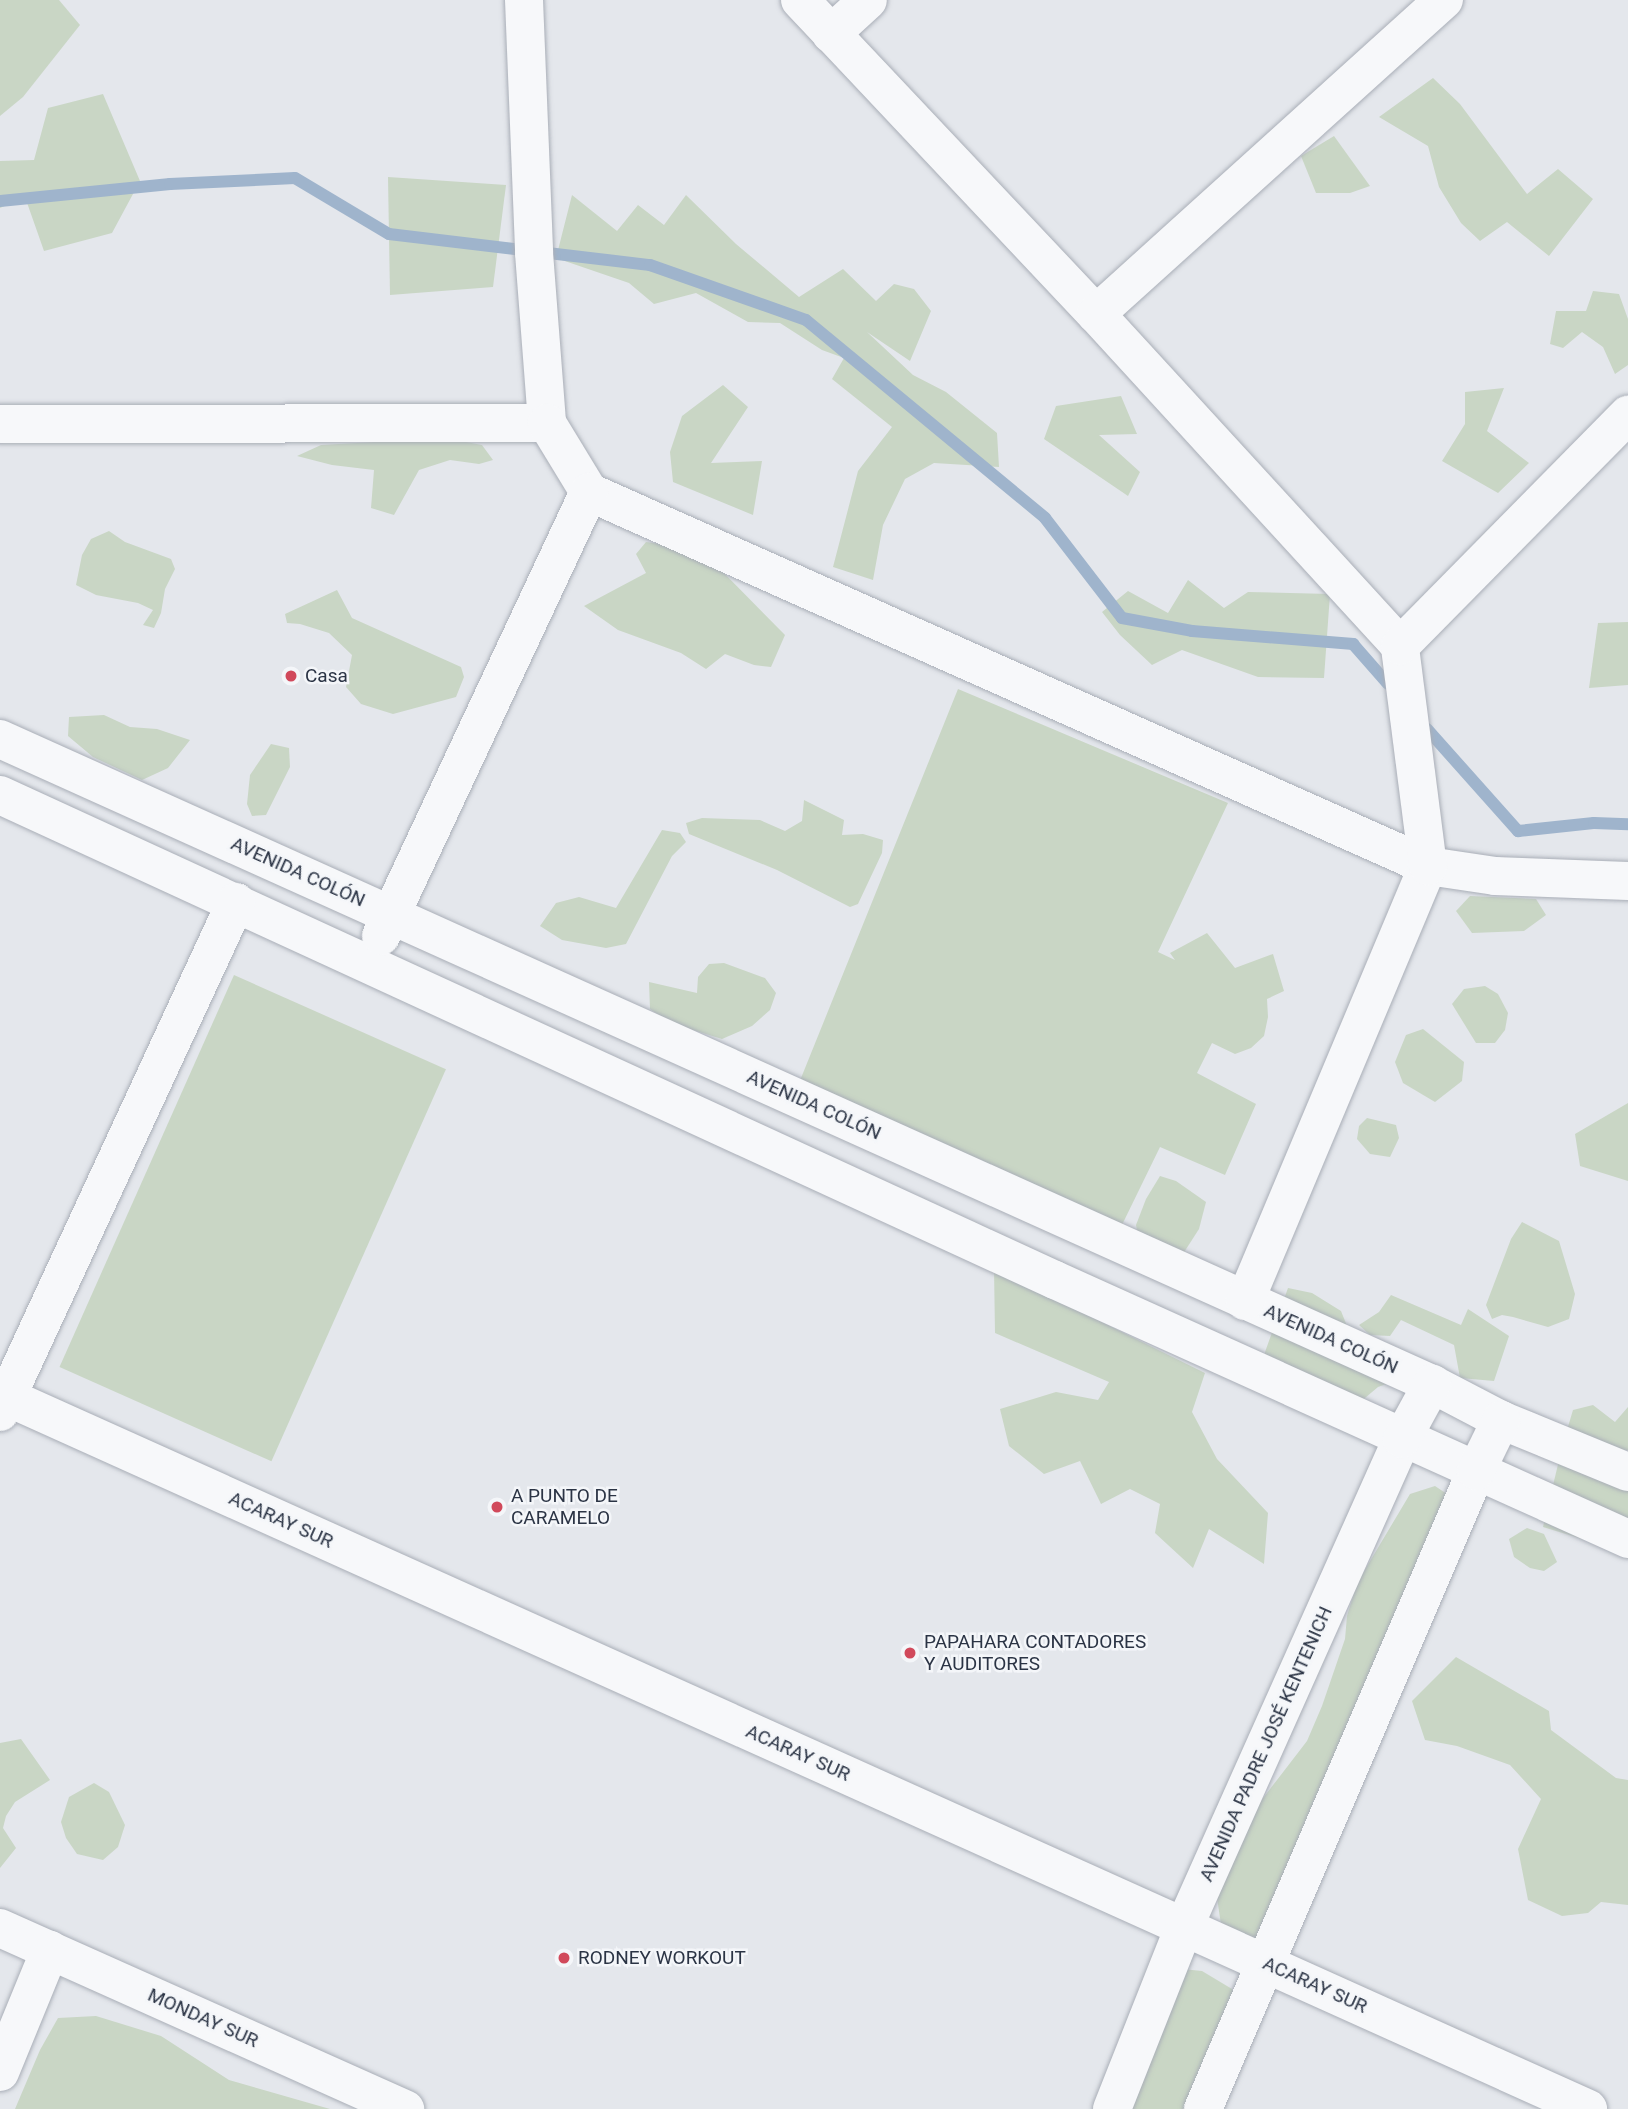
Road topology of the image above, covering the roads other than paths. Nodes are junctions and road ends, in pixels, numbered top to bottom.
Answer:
1 (524, 0) edge
2 (800, 0) edge
3 (868, 0) edge
4 (1444, 0) edge
5 (831, 34) junction
6 (1096, 314) junction
7 (1628, 415) edge
8 (547, 423) junction
9 (0, 424) edge
10 (589, 492) junction
11 (1400, 646) junction
12 (0, 739) edge
13 (0, 795) edge
14 (1428, 866) junction
15 (1628, 881) edge
16 (236, 902) junction
17 (392, 914) junction
18 (369, 963) junction
19 (1245, 1301) junction
20 (1432, 1384) junction
21 (4, 1404) edge
22 (1502, 1420) junction
23 (1402, 1439) junction
24 (1476, 1471) junction
25 (1628, 1472) edge
26 (1628, 1539) edge
27 (1184, 1927) junction
28 (0, 1928) edge
29 (50, 1950) junction
30 (1265, 1963) junction
31 (0, 2072) edge
32 (405, 2109) edge
33 (1112, 2109) edge
34 (1203, 2109) edge
35 (1588, 2109) edge

1 - 8 street
2 - 5 street
3 - 5 street
4 - 6 street
5 - 6 street
6 - 11 street
7 - 11 street
8 - 9 street
8 - 10 street
10 - 14 street
10 - 17 street
11 - 14 street
12 - 17 street, AVENIDA COLÓN
13 - 16 street
14 - 15 street
14 - 19 street
16 - 18 street
16 - 21 street
17 - 18 street
17 - 19 street, AVENIDA COLÓN
18 - 23 street
19 - 20 street, AVENIDA COLÓN
20 - 22 street, AVENIDA COLÓN
20 - 23 street, AVENIDA PADRE JOSÉ KENTENICH
21 - 27 street, ACARAY SUR
22 - 24 street
22 - 25 street, AVENIDA COLÓN
23 - 24 street
23 - 27 street, AVENIDA PADRE JOSÉ KENTENICH
24 - 26 street
24 - 30 street
27 - 30 street, ACARAY SUR
27 - 33 street, AVENIDA PADRE JOSÉ KENTENICH
28 - 29 street, MONDAY SUR
29 - 31 street
29 - 32 street, MONDAY SUR
30 - 34 street
30 - 35 street, ACARAY SUR

